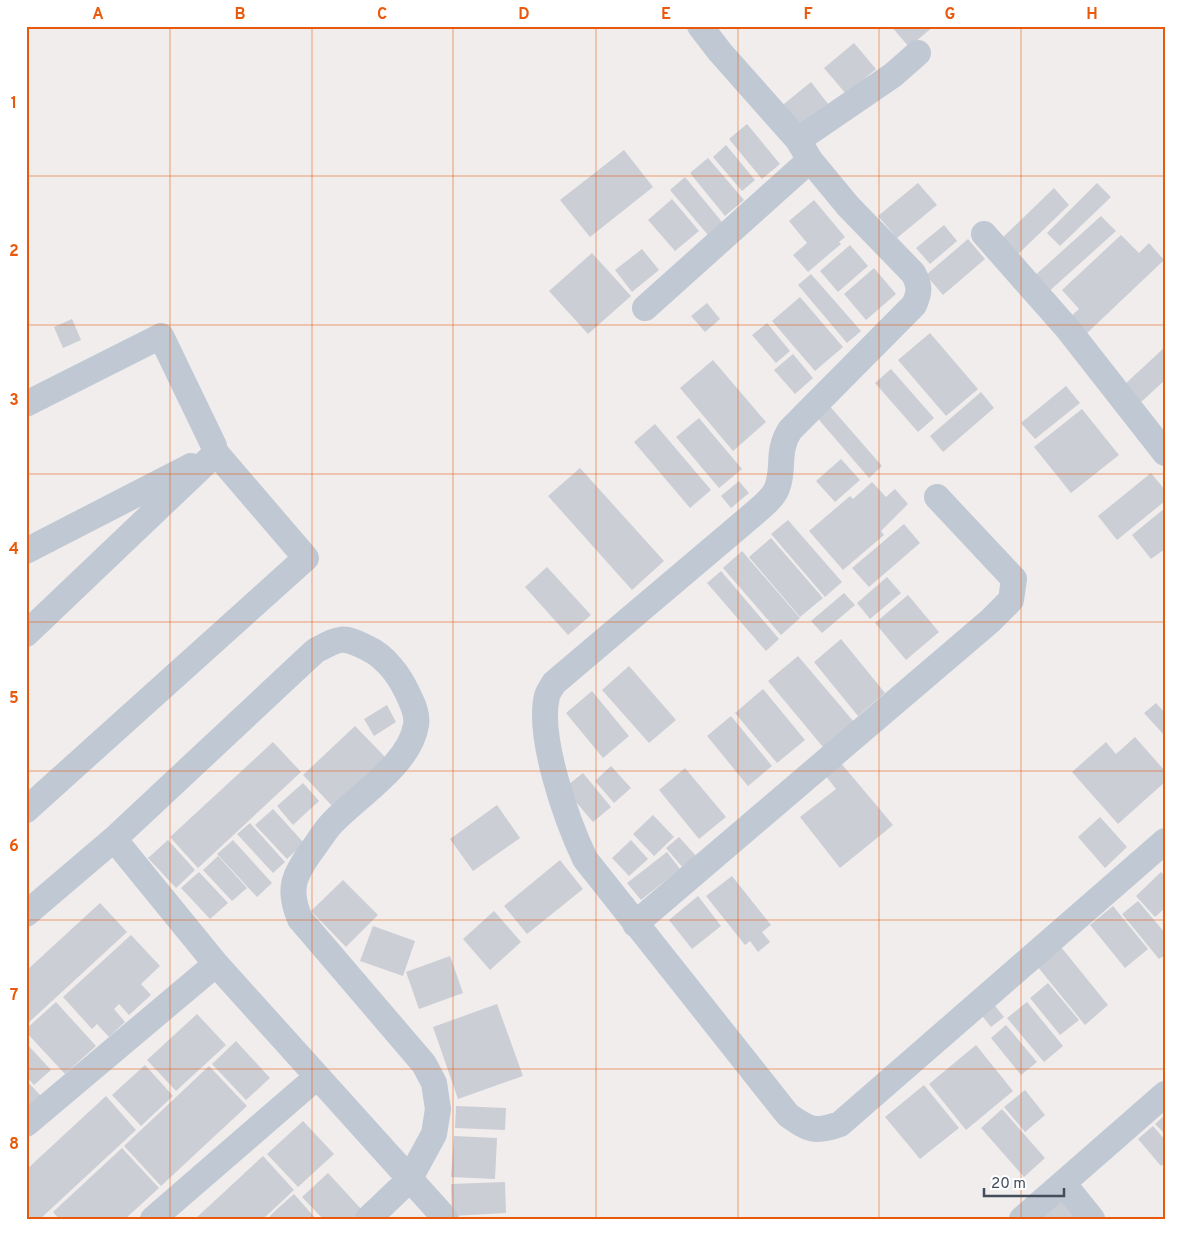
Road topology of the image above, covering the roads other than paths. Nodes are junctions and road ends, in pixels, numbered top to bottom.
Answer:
1 (700, 26) edge
2 (918, 53) dead end
3 (804, 150) junction
4 (984, 234) dead end
5 (645, 308) dead end
6 (26, 404) edge
7 (215, 450) junction
8 (1165, 453) edge
9 (937, 497) dead end
10 (26, 550) edge
11 (26, 634) edge
12 (26, 810) edge
13 (114, 839) junction
14 (1165, 841) edge
15 (26, 914) edge
16 (635, 924) junction
17 (216, 964) junction
18 (317, 1077) junction
19 (1165, 1094) edge
20 (26, 1124) edge
21 (409, 1180) junction
22 (1063, 1183) junction
23 (153, 1219) edge
24 (368, 1219) edge
25 (446, 1219) edge
26 (1022, 1219) edge
27 (1092, 1219) edge

1 - 3 street
2 - 3 street
3 - 5 street
3 - 16 street
4 - 8 street
6 - 7 street
7 - 10 street
7 - 11 street
7 - 12 street
9 - 16 street
13 - 15 street
13 - 17 street
13 - 21 street
14 - 16 street
17 - 18 street
17 - 20 street
18 - 21 street
18 - 23 street
19 - 22 street
21 - 24 street
21 - 25 street
22 - 26 street
22 - 27 street

